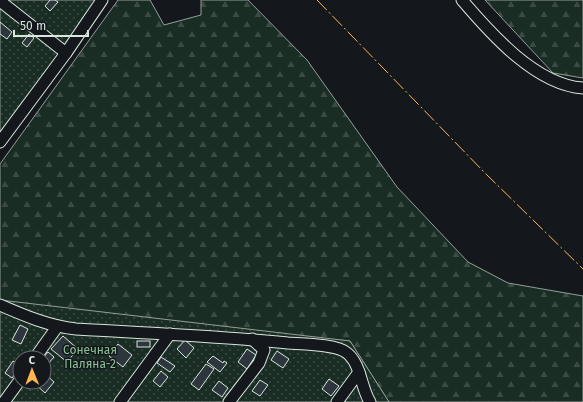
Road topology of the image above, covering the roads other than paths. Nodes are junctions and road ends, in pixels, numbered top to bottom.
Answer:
1 (102, 0) edge
2 (462, 0) edge
3 (0, 1) edge
4 (66, 53) junction
5 (583, 88) edge
6 (1, 139) edge
7 (0, 305) edge
8 (57, 327) junction
9 (170, 334) junction
10 (252, 339) junction
11 (41, 350) edge
12 (359, 372) junction
13 (13, 390) edge
14 (4, 402) edge
15 (120, 402) edge
16 (229, 402) edge
17 (337, 402) edge
18 (370, 402) edge

1 - 4 street
2 - 5 street
3 - 4 street
4 - 6 street
7 - 8 street
8 - 9 street
8 - 11 street
9 - 10 street
9 - 15 street
10 - 12 street
10 - 16 street
12 - 17 street
12 - 18 street
13 - 14 street

